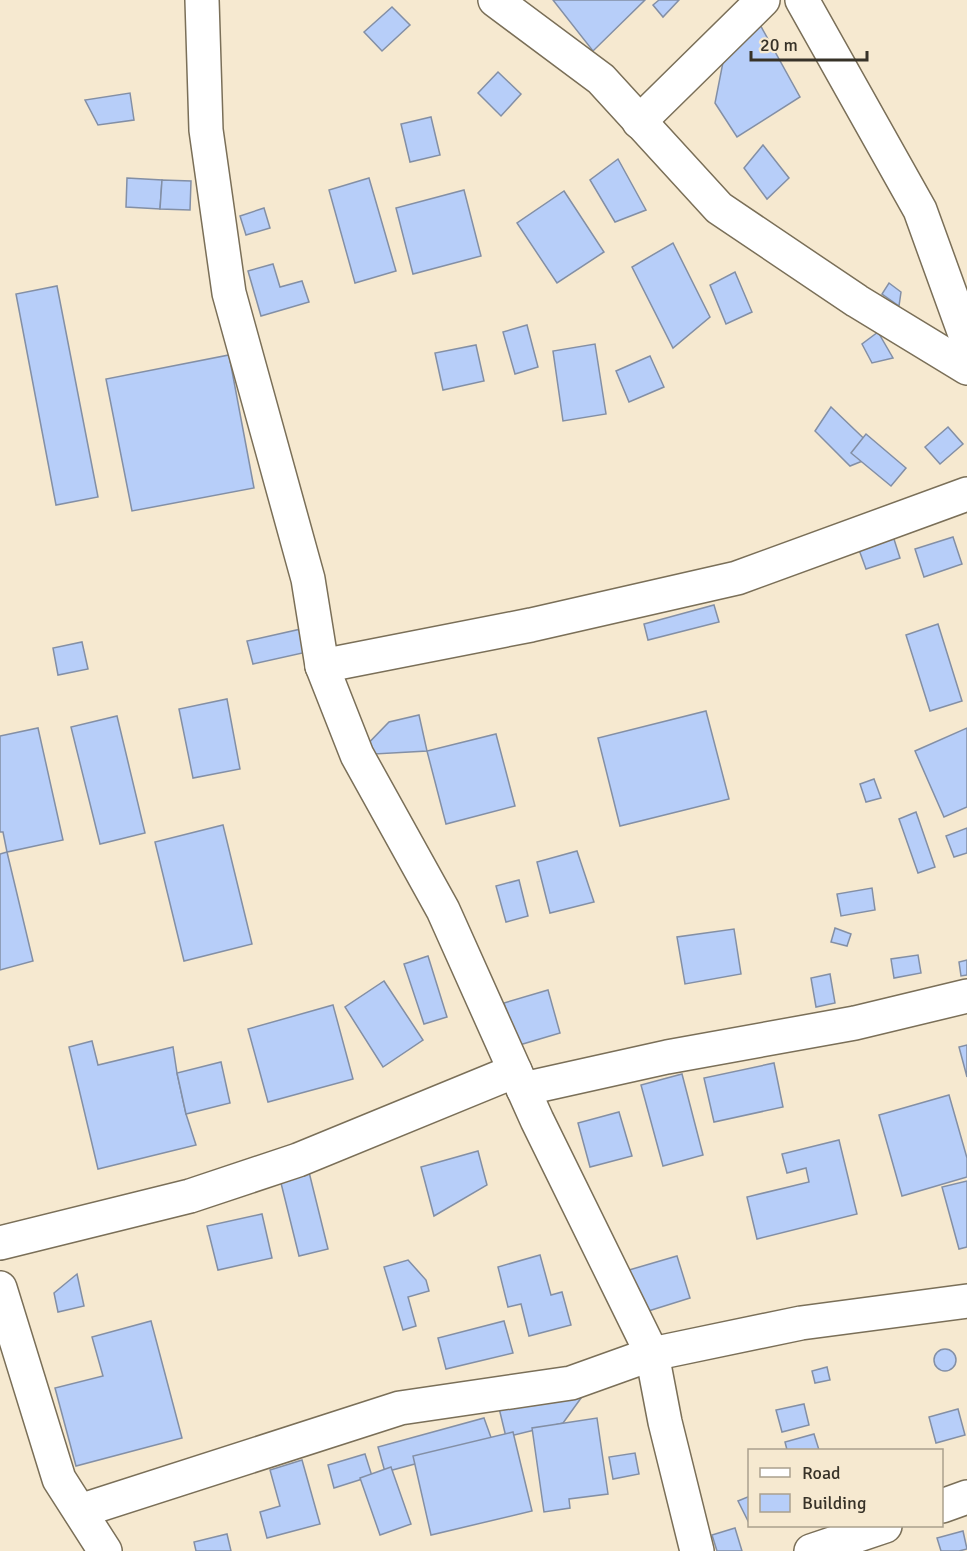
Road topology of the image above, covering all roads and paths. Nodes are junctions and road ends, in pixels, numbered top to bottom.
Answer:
1 (202, 0) edge
2 (495, 0) edge
3 (763, 0) edge
4 (802, 0) edge
5 (639, 122) junction
6 (967, 340) edge
7 (967, 368) edge
8 (967, 494) edge
9 (322, 666) junction
10 (967, 996) edge
11 (519, 1080) junction
12 (0, 1243) edge
13 (0, 1288) edge
14 (967, 1301) edge
15 (652, 1354) junction
16 (967, 1497) edge
17 (943, 1506) edge
18 (80, 1510) junction
19 (882, 1527) edge
20 (105, 1551) edge
21 (697, 1551) edge
22 (811, 1551) edge

1 - 9 street
2 - 5 street
3 - 5 street
4 - 6 street
5 - 7 street
8 - 9 street
9 - 11 street
10 - 11 street
11 - 12 street
11 - 15 street
13 - 18 street
14 - 15 street
15 - 18 street
15 - 21 street
16 - 17 street
18 - 20 street
19 - 22 street

